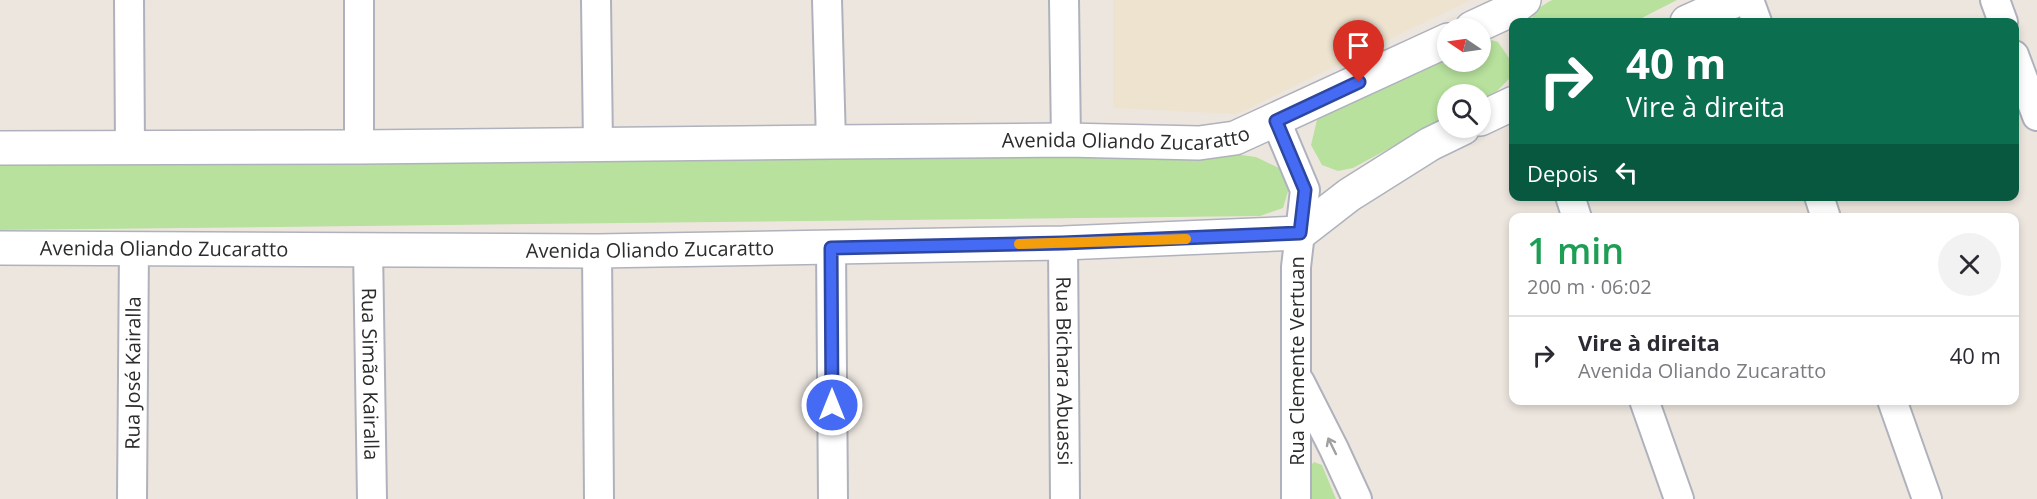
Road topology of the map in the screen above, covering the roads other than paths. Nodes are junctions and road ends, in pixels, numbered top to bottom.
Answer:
1 (129, 0) edge
2 (359, 0) edge
3 (596, 0) edge
4 (827, 0) edge
5 (1064, 0) edge
6 (1736, 0) edge
7 (1749, 0) edge
8 (1995, 0) edge
9 (1516, 11) edge
10 (1696, 18) edge
11 (1756, 18) edge
12 (2002, 18) edge
13 (1491, 21) edge
14 (1437, 45) edge
15 (2019, 67) edge
16 (1509, 105) edge
17 (1491, 114) edge
18 (2037, 116) edge
19 (1276, 121) junction
20 (1442, 138) edge
21 (1066, 141) junction
22 (831, 142) junction
23 (598, 144) junction
24 (130, 147) junction
25 (359, 147) junction
26 (0, 148) edge
27 (1300, 233) junction
28 (1063, 243) junction
29 (134, 247) junction
30 (0, 248) edge
31 (368, 248) junction
32 (831, 248) junction
33 (597, 251) junction
34 (1297, 378) junction
35 (1646, 405) edge
36 (1894, 405) edge
37 (132, 499) edge
38 (372, 499) edge
39 (599, 499) edge
40 (833, 499) edge
41 (1065, 499) edge
42 (1296, 499) edge
43 (1356, 499) edge
44 (1679, 499) edge
45 (1927, 499) edge

1 - 24 street
2 - 25 street
3 - 23 street
4 - 22 street
5 - 21 street
6 - 10 street
7 - 11 street
8 - 12 street
9 - 13 street
14 - 19 street, Avenida Oliando Zucaratto
15 - 18 street
16 - 17 street
19 - 21 street, Avenida Oliando Zucaratto
19 - 27 street, Rua Clemente Vertuan
20 - 27 street
21 - 22 street, Avenida Oliando Zucaratto
22 - 23 street, Avenida Oliando Zucaratto
23 - 25 street, Avenida Oliando Zucaratto
24 - 25 street, Avenida Oliando Zucaratto
24 - 26 street, Avenida Oliando Zucaratto
27 - 28 street, Avenida Oliando Zucaratto
27 - 34 street, Rua Clemente Vertuan
28 - 32 street, Avenida Oliando Zucaratto
28 - 41 street, Rua Bichara Abuassi
29 - 30 street, Avenida Oliando Zucaratto
29 - 31 street, Avenida Oliando Zucaratto
29 - 37 street, Rua José Kairalla
31 - 33 street, Avenida Oliando Zucaratto
31 - 38 street, Rua Simão Kairalla
32 - 33 street, Avenida Oliando Zucaratto
32 - 40 street
33 - 39 street
34 - 42 street, Rua Clemente Vertuan
43 -> 34 street
35 - 44 street
36 - 45 street

